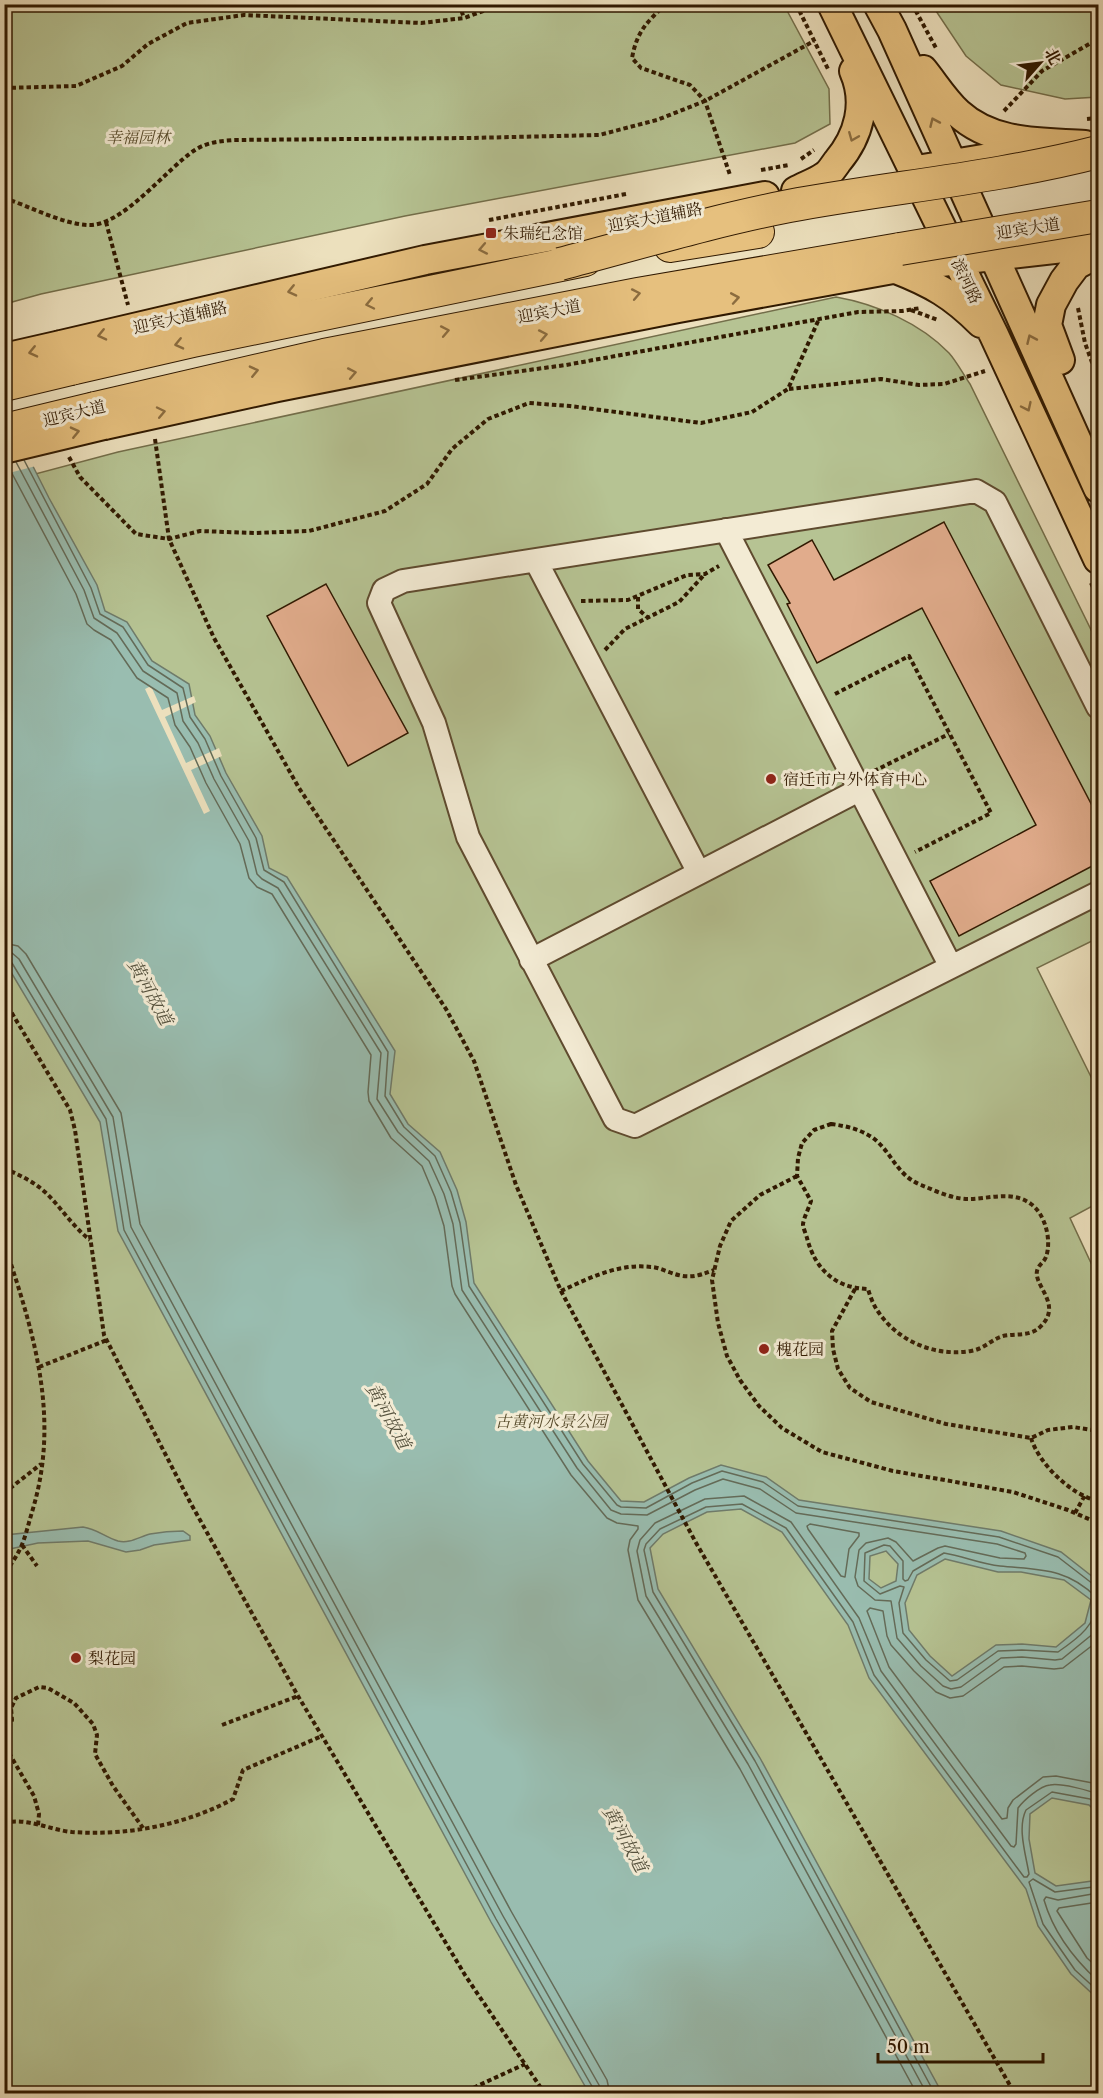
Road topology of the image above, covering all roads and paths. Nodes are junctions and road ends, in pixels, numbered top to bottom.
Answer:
1 (459, 4) edge
2 (503, 4) edge
3 (666, 4) edge
4 (796, 4) edge
5 (822, 4) edge
6 (832, 4) edge
7 (878, 4) edge
8 (912, 4) edge
9 (464, 18) junction
10 (892, 30) junction
11 (1098, 39) edge
12 (814, 41) junction
13 (939, 54) dead end
14 (831, 75) dead end
15 (4, 88) edge
16 (705, 101) junction
17 (1003, 112) dead end
18 (1098, 118) edge
19 (1092, 139) edge
20 (814, 149) dead end
21 (953, 164) junction
22 (752, 171) dead end
23 (914, 171) junction
24 (741, 173) dead end
25 (1098, 173) edge
26 (730, 175) junction
27 (719, 177) dead end
28 (796, 191) junction
29 (628, 194) dead end
30 (4, 198) edge
31 (1098, 216) edge
32 (106, 222) junction
33 (480, 223) dead end
34 (1098, 235) edge
35 (1098, 244) edge
36 (1098, 253) edge
37 (994, 256) junction
38 (898, 259) junction
39 (957, 260) junction
40 (560, 264) junction
41 (1069, 293) junction
42 (959, 301) junction
43 (129, 310) dead end
44 (819, 319) junction
45 (993, 335) junction
46 (4, 358) edge
47 (987, 371) dead end
48 (1098, 379) edge
49 (446, 381) dead end
50 (4, 385) edge
51 (788, 389) junction
52 (4, 430) edge
53 (154, 435) dead end
54 (64, 447) dead end
55 (4, 449) edge
56 (1098, 463) edge
57 (1098, 488) edge
58 (726, 531) junction
59 (170, 539) junction
60 (739, 555) junction
61 (1098, 559) edge
62 (536, 561) junction
63 (705, 574) junction
64 (638, 597) junction
65 (556, 601) junction
66 (646, 617) junction
67 (591, 666) junction
68 (815, 704) junction
69 (1098, 707) edge
70 (949, 734) junction
71 (857, 786) junction
72 (897, 862) junction
73 (699, 873) junction
74 (1098, 893) edge
75 (531, 960) junction
76 (951, 967) junction
77 (4, 1000) edge
78 (4, 1168) edge
79 (797, 1176) junction
80 (91, 1240) junction
81 (4, 1243) edge
82 (715, 1270) junction
83 (855, 1289) junction
84 (561, 1291) junction
85 (106, 1340) junction
86 (39, 1367) junction
87 (1098, 1431) edge
88 (1031, 1438) junction
89 (42, 1463) junction
90 (4, 1493) edge
91 (1085, 1495) junction
92 (1098, 1501) edge
93 (1075, 1513) junction
94 (1098, 1523) edge
95 (22, 1544) junction
96 (37, 1566) dead end
97 (4, 1575) edge
98 (298, 1696) junction
99 (222, 1725) dead end
100 (321, 1736) junction
101 (4, 1823) edge
102 (38, 1825) junction
103 (143, 1828) junction
104 (525, 2064) junction
105 (1098, 2093) edge
106 (460, 2094) edge
107 (545, 2094) edge
108 (1015, 2094) edge
109 (1056, 2094) edge

1 - 9 path
2 - 9 path
3 - 16 path
4 - 12 path
5 -> 28 main road
6 - 23 main road, 滨河路
7 - 10 main road, 滨河路
8 - 13 path
9 - 15 path
10 - 19 main road
21 -> 10 main road, 滨河路
11 - 17 path
12 - 14 path
12 - 16 path
16 - 26 path
16 - 32 path
18 - 19 path
19 - 21 main road, 迎宾大道辅路
19 - 40 highway, bridge
20 - 22 path
21 - 23 main road, 迎宾大道辅路
21 - 37 main road, 滨河路
23 - 28 main road, 迎宾大道辅路
23 - 39 main road, 滨河路
24 - 26 path
25 - 40 highway, bridge
26 - 27 path
28 -> 46 main road, 迎宾大道辅路, bridge
29 - 33 path
30 - 32 path
31 - 38 highway, 迎宾大道, bridge
32 - 43 path
34 - 38 highway, bridge
35 - 37 main road
36 - 41 main road
37 - 39 main road
57 -> 37 main road, 滨河路
38 - 39 main road
38 - 42 main road
52 -> 38 highway, 迎宾大道, bridge
55 -> 38 main road, bridge
39 - 45 main road, 滨河路
40 -> 50 highway, bridge
41 - 48 path
41 - 56 main road
42 - 44 path
42 - 45 main road
44 - 49 path
44 - 51 path
45 -> 61 main road, 滨河路
47 - 51 path
51 - 59 path
53 - 59 path
54 - 59 path
58 - 60 lane
58 - 62 lane
58 - 69 lane
59 - 84 path
60 - 63 path
60 - 68 lane
62 - 65 lane
62 - 75 lane
63 - 64 path
63 - 66 path
64 - 65 path
64 - 66 path
65 - 67 lane
66 - 67 path
67 - 73 lane
68 - 70 path
68 - 71 lane
70 - 71 path
70 - 72 path
71 - 72 lane
71 - 73 lane
72 - 76 lane
73 - 75 lane
74 - 76 lane
75 - 76 lane
77 - 80 path
78 - 80 path
79 - 82 path
79 - 83 path
79 - 83 path
80 - 85 path
81 - 86 path
82 - 84 path
82 - 93 path
83 - 88 path
84 - 108 path
85 - 86 path
85 - 98 path
86 - 89 path
87 - 88 path
88 - 91 path
89 - 90 path
89 - 95 path
91 - 92 path
91 - 93 path
93 - 94 path
95 - 96 path
95 - 97 path
98 - 99 path
98 - 100 path
100 - 103 path
100 - 104 path
101 - 102 path
102 - 103 path
102 - 103 path
104 - 106 path
104 - 107 path
105 - 109 path

